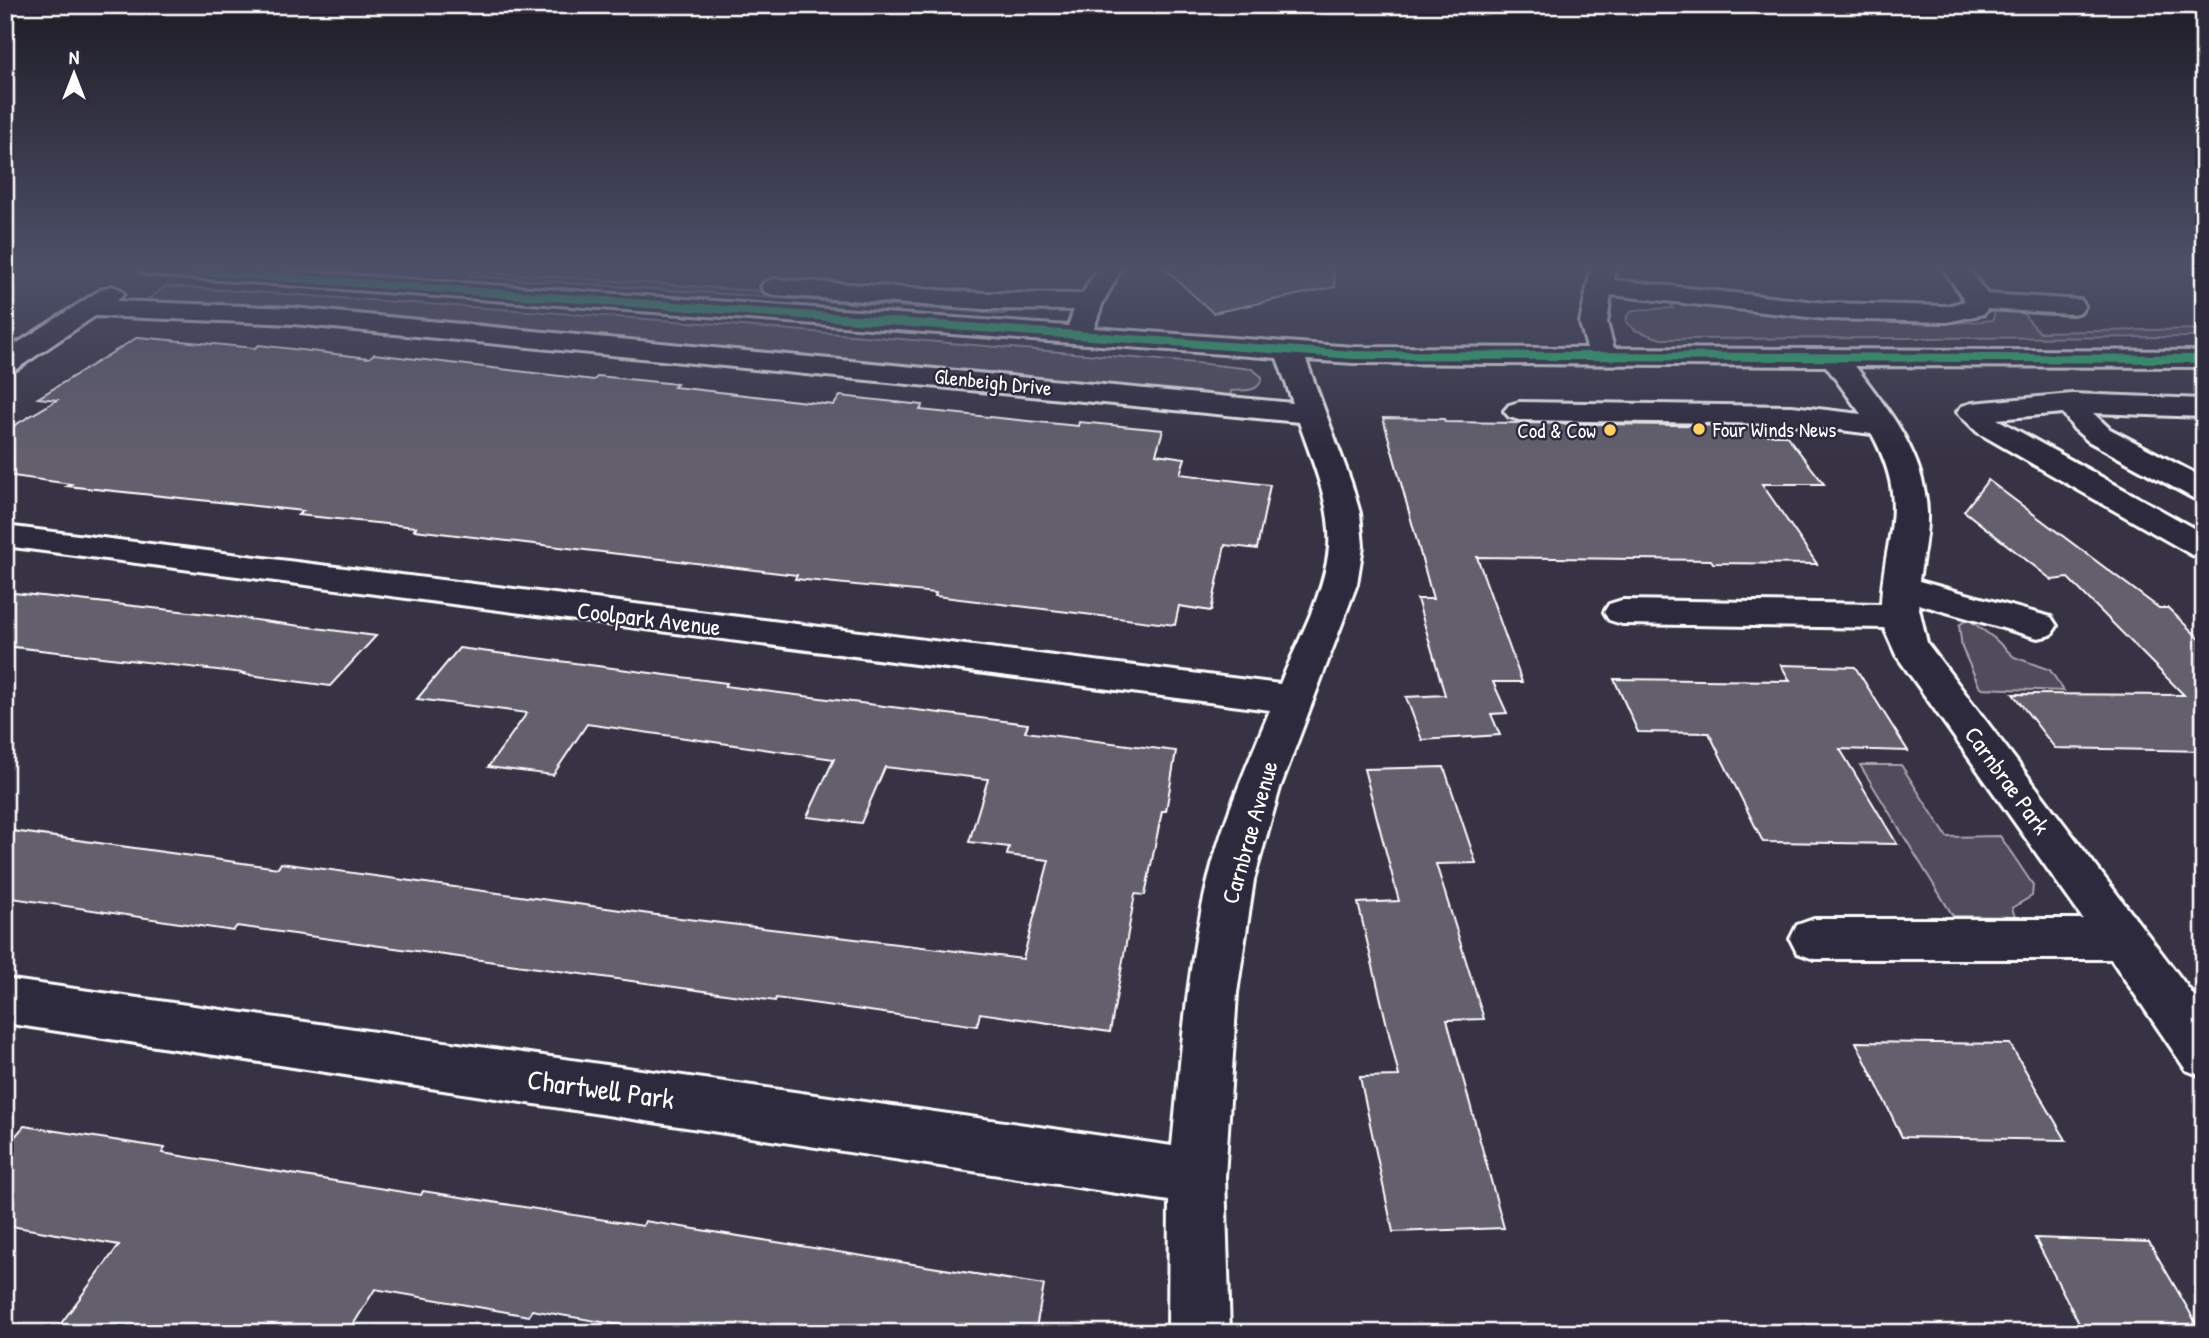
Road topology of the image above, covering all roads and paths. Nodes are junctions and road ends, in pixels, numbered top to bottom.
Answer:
1 (56, 330) edge
2 (443, 330) edge
3 (1016, 330) edge
4 (1081, 330) edge
5 (1593, 330) edge
6 (1079, 335) junction
7 (5, 340) edge
8 (39, 341) junction
9 (1289, 352) junction
10 (1605, 356) junction
11 (1833, 356) junction
12 (2175, 359) junction
13 (2204, 359) edge
14 (5, 365) edge
15 (2204, 379) edge
16 (2072, 403) junction
17 (2204, 408) edge
18 (1519, 411) dead end
19 (1310, 414) junction
20 (1884, 426) junction
21 (2204, 491) edge
22 (5, 536) edge
23 (2204, 548) edge
24 (1900, 602) junction
25 (1622, 612) dead end
26 (2038, 626) dead end
27 (1293, 699) junction
28 (1814, 939) dead end
29 (2125, 939) junction
30 (5, 1001) edge
31 (2187, 1002) edge
32 (2204, 1053) edge
33 (1197, 1177) junction
34 (1199, 1333) edge

1 - 8 street
2 - 19 street, Glenbeigh Drive
3 - 6 street
4 - 6 street
5 - 10 street
6 - 9 street
7 - 8 street
8 - 14 street
9 - 10 street
9 - 19 street, Carnbrae Avenue
10 - 11 street
11 - 12 street
11 - 20 street, Carnbrae Park
12 - 13 street
12 - 15 street
16 - 17 street
16 - 21 street
16 - 23 street
18 - 20 street
19 - 27 street, Carnbrae Avenue
20 - 24 street, Carnbrae Park
22 - 27 street, Coolpark Avenue
24 - 25 street
24 - 26 street
24 - 29 street, Carnbrae Park
27 - 33 street, Carnbrae Avenue
28 - 29 street
29 - 31 street, Carnbrae Park
30 - 33 street, Chartwell Park
31 - 32 street, Carnbrae Park
33 - 34 street, Carnbrae Avenue

